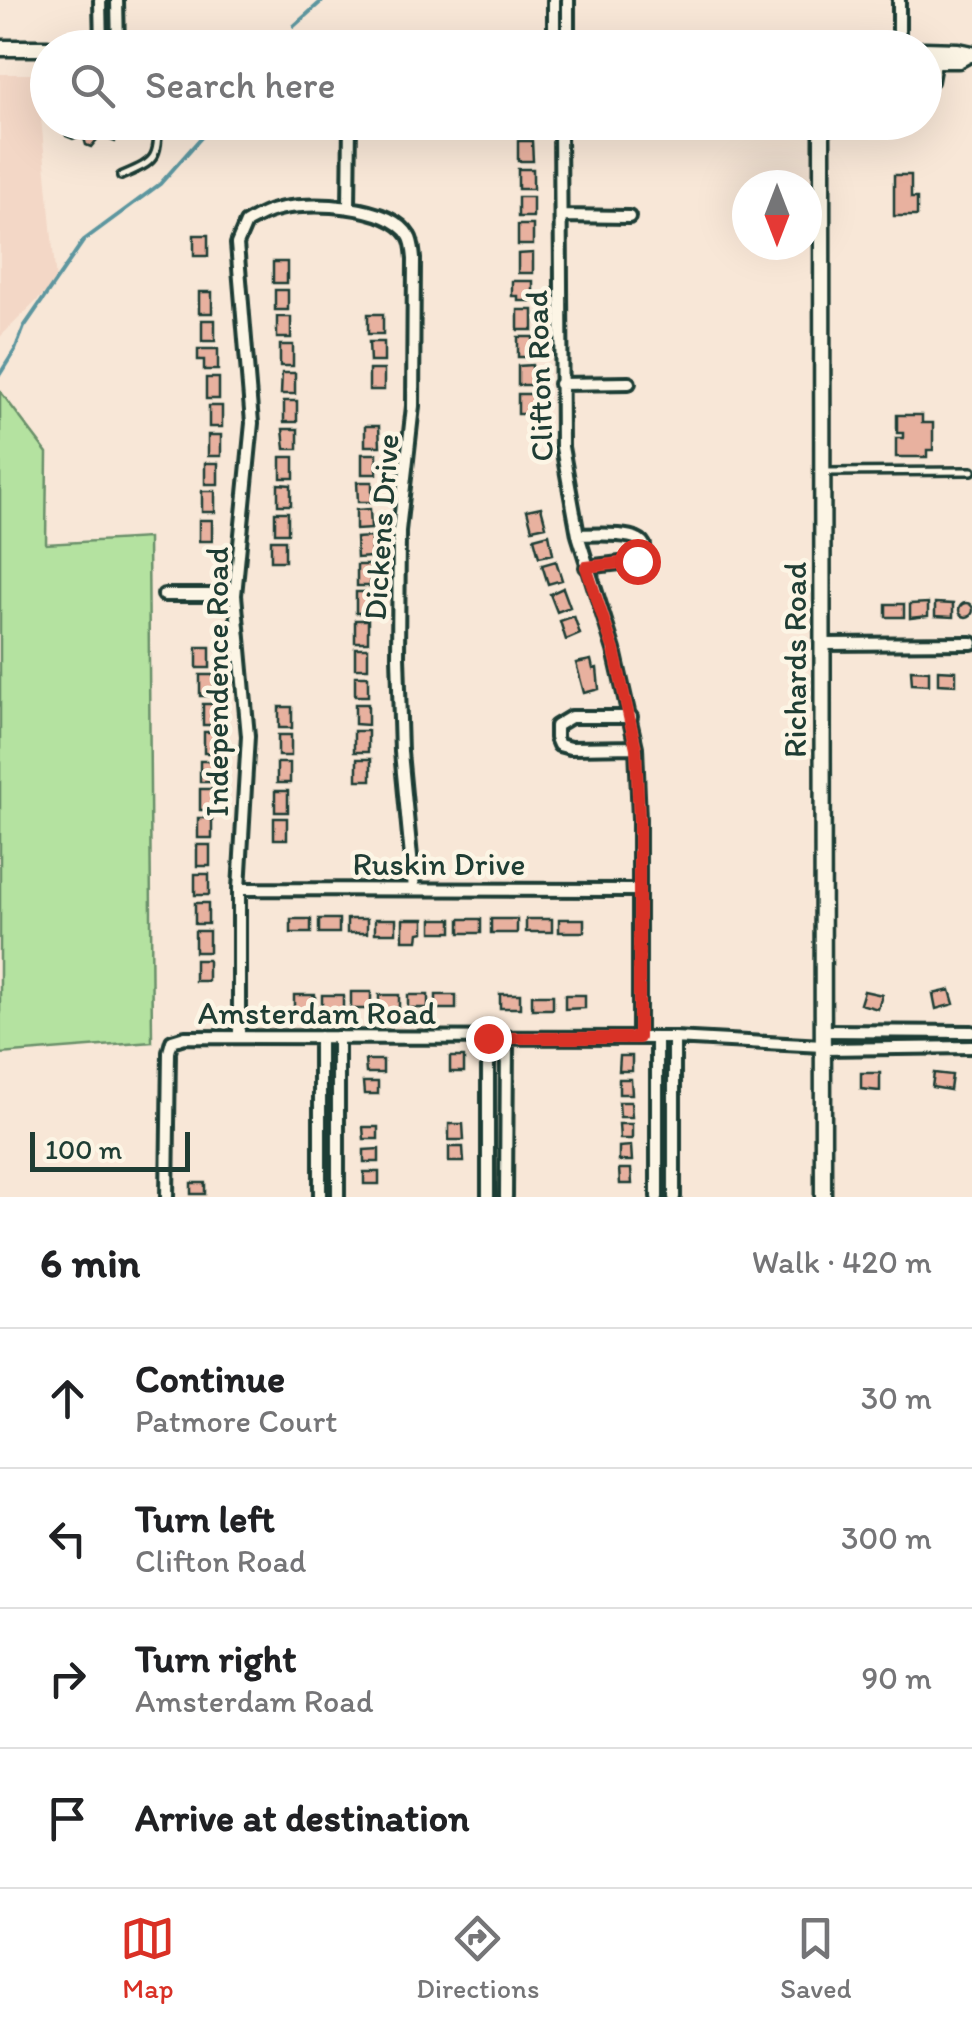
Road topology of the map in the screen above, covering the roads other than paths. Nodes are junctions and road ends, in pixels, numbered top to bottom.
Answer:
1 (100, 0) edge
2 (117, 0) edge
3 (554, 0) edge
4 (568, 0) edge
5 (899, 0) edge
6 (100, 30) edge
7 (118, 30) edge
8 (554, 30) edge
9 (568, 30) edge
10 (899, 30) edge
11 (0, 48) edge
12 (30, 48) edge
13 (942, 50) edge
14 (971, 54) edge
15 (942, 60) edge
16 (158, 140) edge
17 (350, 140) edge
18 (560, 140) edge
19 (822, 140) edge
20 (121, 176) dead end
21 (350, 207) junction
22 (560, 216) junction
23 (629, 218) dead end
24 (629, 383) dead end
25 (560, 384) junction
26 (822, 472) junction
27 (972, 472) edge
28 (578, 535) junction
29 (586, 567) junction
30 (164, 595) dead end
31 (235, 595) junction
32 (822, 644) junction
33 (972, 644) edge
34 (631, 717) junction
35 (636, 748) junction
36 (414, 889) junction
37 (238, 890) junction
38 (638, 890) junction
39 (972, 1032) edge
40 (239, 1036) junction
41 (320, 1038) junction
42 (338, 1038) junction
43 (488, 1038) junction
44 (507, 1038) junction
45 (639, 1038) junction
46 (657, 1038) junction
47 (674, 1038) junction
48 (823, 1042) junction
49 (972, 1047) edge
50 (168, 1197) edge
51 (320, 1197) edge
52 (338, 1197) edge
53 (488, 1197) edge
54 (506, 1197) edge
55 (657, 1197) edge
56 (674, 1197) edge
57 (823, 1197) edge

1 - 6 street
2 - 7 street
3 - 8 street
4 - 9 street
5 - 10 street
11 - 12 street
13 - 14 street
14 - 15 street
16 - 20 lane
17 - 21 street
18 - 22 street, Clifton Road
19 - 26 street, Richards Road
21 - 31 street, Independence Road
21 - 36 street, Dickens Drive
22 - 23 street
22 - 25 street, Clifton Road
24 - 25 street
25 - 28 street, Clifton Road
26 - 27 lane
26 - 32 street, Richards Road
28 - 29 street, Clifton Road
28 - 29 street
29 - 34 street, Clifton Road
30 - 31 street
31 - 37 street, Independence Road
32 - 33 street
32 - 48 street, Richards Road
34 - 35 street, Clifton Road
34 - 35 street
35 - 38 street, Clifton Road
36 - 37 street, Ruskin Drive
36 - 38 street, Ruskin Drive
37 - 40 street, Independence Road
38 - 45 street, Clifton Road
39 - 48 street, Amsterdam Road
40 - 41 street, Amsterdam Road
40 - 50 street, Amsterdam Road
41 - 42 street, Amsterdam Road
41 - 51 street
42 - 43 street, Amsterdam Road
42 - 52 street
43 - 44 street, Amsterdam Road
43 - 53 street
44 - 45 street, Amsterdam Road
44 - 54 street
45 - 46 street, Amsterdam Road
46 - 47 street, Amsterdam Road
46 - 55 street
47 - 48 street, Amsterdam Road
47 - 56 street
48 - 49 street, Amsterdam Road
48 - 57 street, Richards Road

